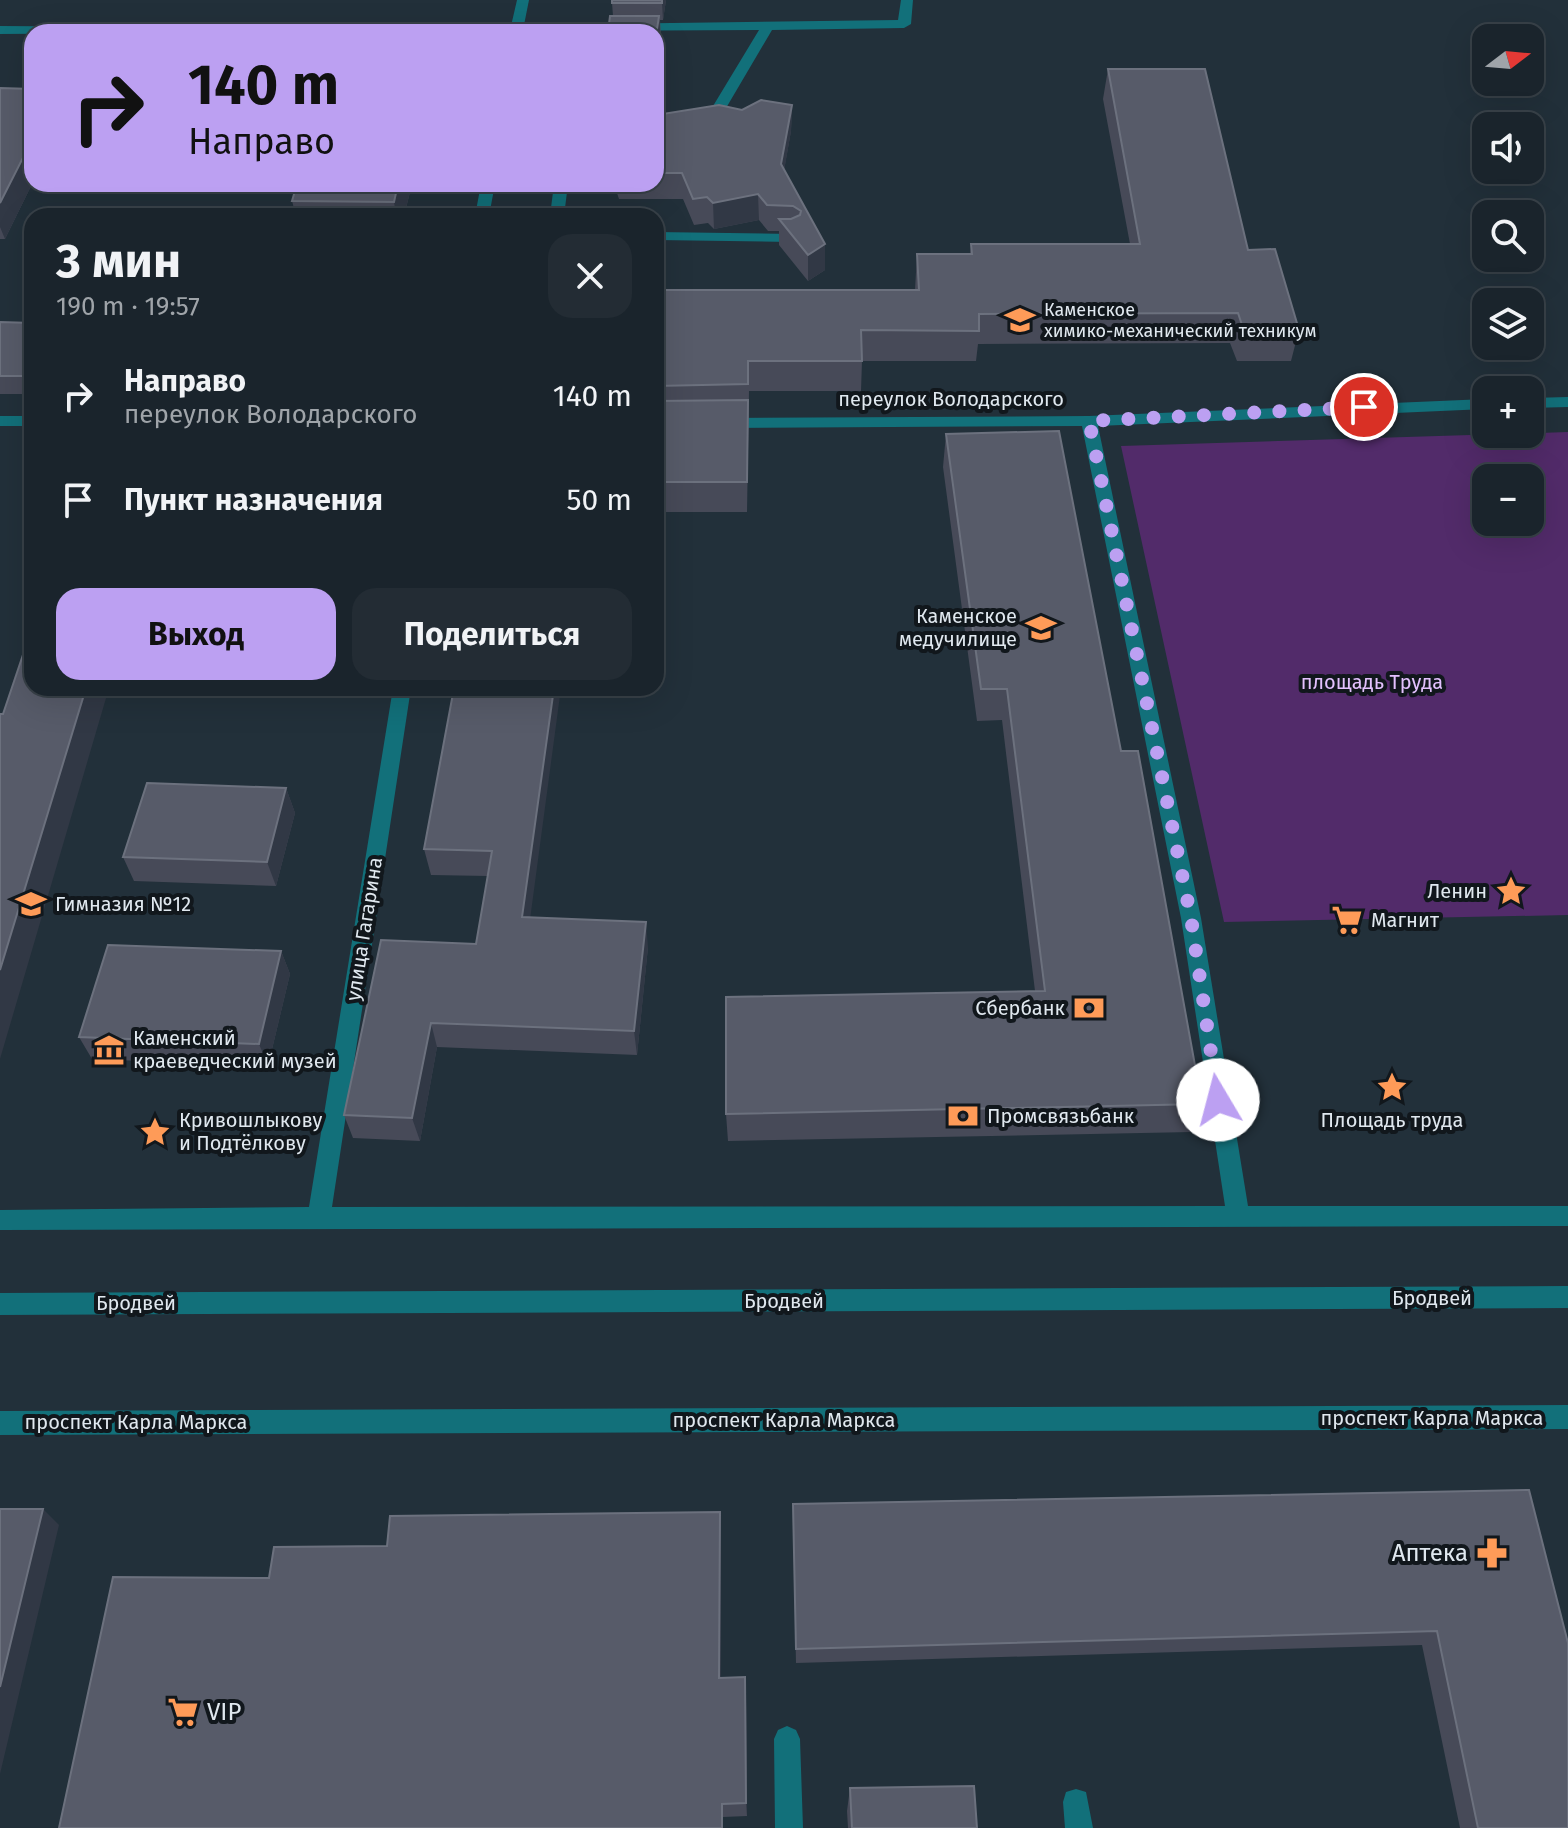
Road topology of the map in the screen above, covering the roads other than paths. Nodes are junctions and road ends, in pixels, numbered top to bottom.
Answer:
1 (523, 0) edge
2 (907, 0) edge
3 (518, 24) edge
4 (768, 25) junction
5 (664, 27) edge
6 (0, 30) edge
7 (24, 30) edge
8 (664, 122) edge
9 (664, 236) edge
10 (791, 238) edge
11 (1568, 402) edge
12 (1544, 403) edge
13 (1472, 405) edge
14 (0, 421) edge
15 (24, 421) edge
16 (1089, 421) junction
17 (702, 423) edge
18 (401, 696) edge
19 (1238, 1216) junction
20 (1568, 1216) edge
21 (319, 1217) junction
22 (0, 1220) edge
23 (1568, 1297) edge
24 (0, 1304) edge
25 (1568, 1417) edge
26 (0, 1423) edge
27 (787, 1739) dead end
28 (789, 1828) edge

1 - 3 street
2 - 4 street
4 - 5 street
4 - 8 street
6 - 7 street
9 - 10 street
11 - 12 street
13 - 16 street, переулок Володарского
14 - 15 street
16 - 17 street, переулок Володарского
16 - 19 street
18 - 21 street, улица Гагарина
19 - 20 street
19 - 21 street
21 - 22 street
23 - 24 street, Бродвей
25 - 26 street, проспект Карла Маркса
27 - 28 street

